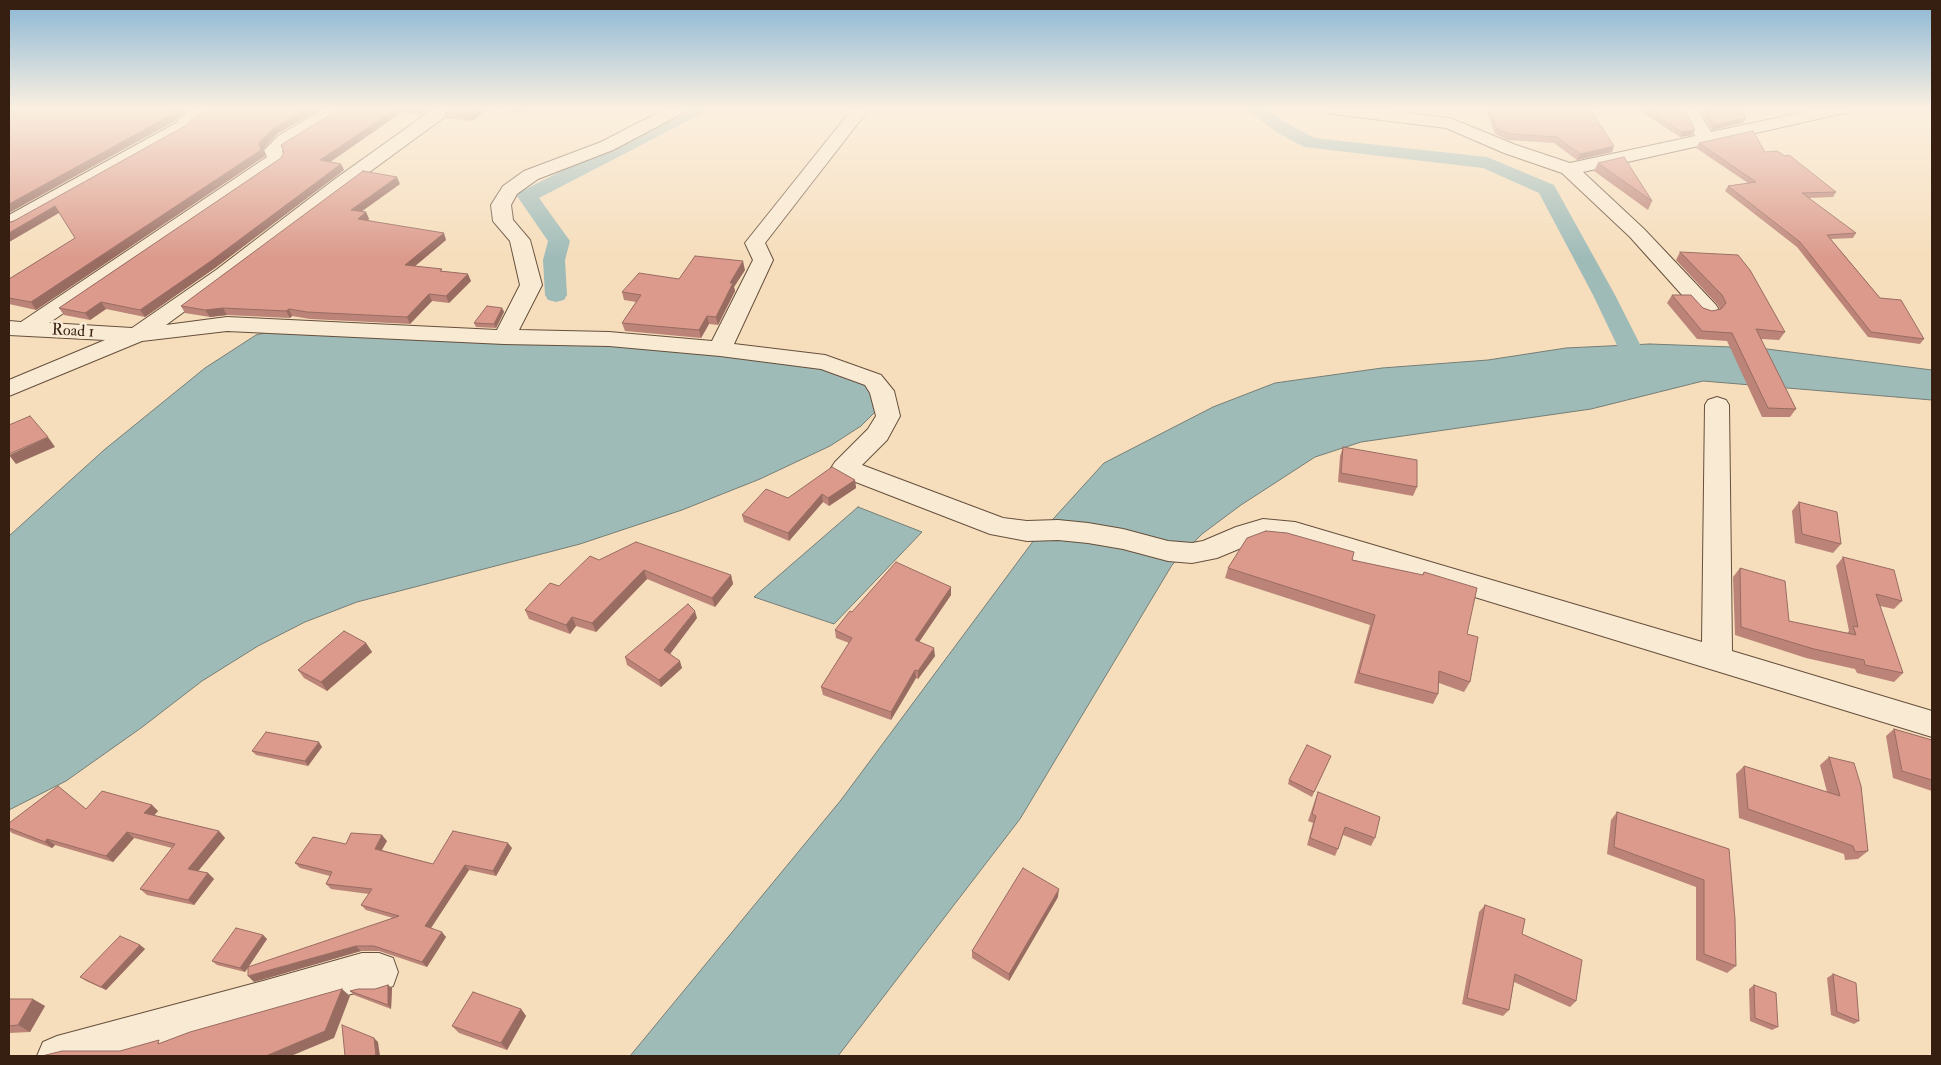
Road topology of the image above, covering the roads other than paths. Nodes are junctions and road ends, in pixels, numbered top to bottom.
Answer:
1 (125, 159) edge
2 (278, 159) edge
3 (375, 159) edge
4 (574, 159) edge
5 (822, 159) edge
6 (1540, 159) edge
7 (1618, 159) edge
8 (1569, 169) junction
9 (9, 223) edge
10 (1708, 310) edge
11 (17, 329) edge
12 (137, 335) junction
13 (504, 337) junction
14 (720, 350) junction
15 (9, 389) edge
16 (1717, 405) dead end
17 (1717, 658) junction
18 (1932, 724) edge
19 (380, 972) dead end
20 (57, 1056) edge

1 - 9 street
2 - 11 street
3 - 12 street
4 - 13 street
5 - 14 street
6 - 8 street
7 - 8 street
8 - 10 street
11 - 12 street, Road 1
12 - 13 street
12 - 15 street
13 - 14 street
14 - 17 street
16 - 17 street
17 - 18 street
19 - 20 street

